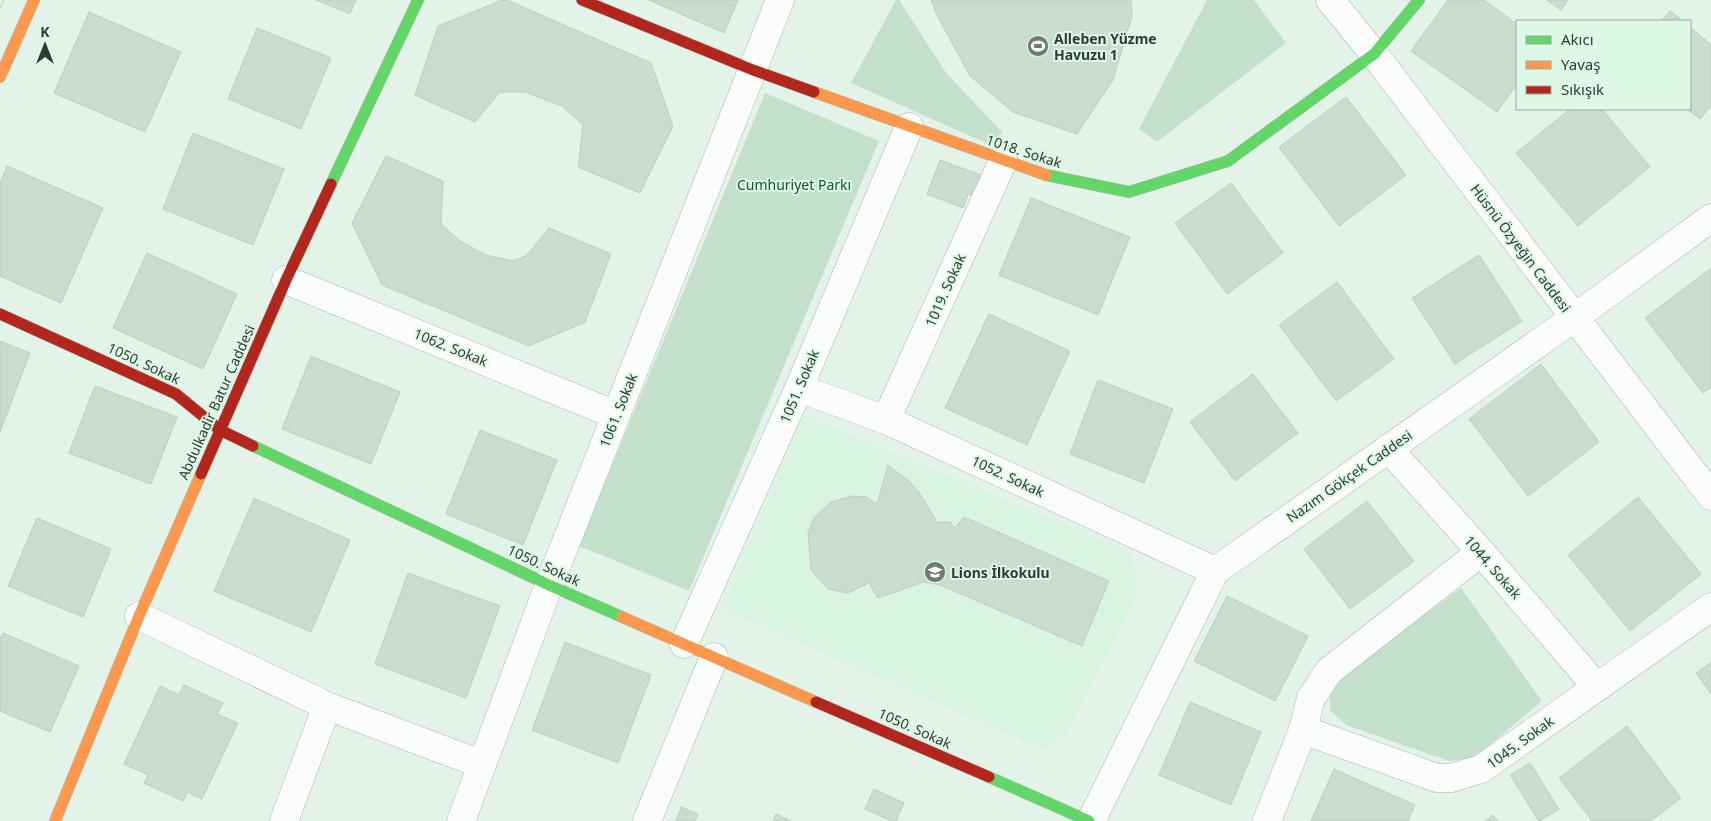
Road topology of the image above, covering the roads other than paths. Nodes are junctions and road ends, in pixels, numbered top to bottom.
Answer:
1 (34, 0) edge
2 (418, 0) edge
3 (582, 0) edge
4 (780, 0) edge
5 (1330, 0) edge
6 (1419, 0) edge
7 (1374, 54) junction
8 (753, 70) junction
9 (0, 77) edge
10 (909, 126) junction
11 (1003, 161) junction
12 (1711, 218) edge
13 (286, 280) junction
14 (0, 314) edge
15 (1574, 318) junction
16 (799, 388) junction
17 (616, 415) junction
18 (886, 420) junction
19 (220, 430) junction
20 (1388, 448) junction
21 (1711, 496) edge
22 (1481, 552) junction
23 (1215, 571) junction
24 (548, 585) junction
25 (1711, 606) edge
26 (138, 616) junction
27 (684, 644) junction
28 (714, 657) junction
29 (1596, 686) junction
30 (327, 706) junction
31 (1303, 730) junction
32 (481, 764) junction
33 (55, 821) edge
34 (284, 821) edge
35 (461, 821) edge
36 (647, 821) edge
37 (1090, 821) edge
38 (1267, 821) edge

1 - 9 street
2 - 13 street, Abdulkadir Batur Caddesi
3 - 8 street, 1018. Sokak
4 - 8 street, 1061. Sokak
5 - 7 street, Hüsnü Özyeğin Caddesi
6 - 7 street, 1018. Sokak
7 - 11 street, 1018. Sokak
7 - 15 street, Hüsnü Özyeğin Caddesi
8 - 10 street, 1018. Sokak
8 - 17 street, 1061. Sokak
10 - 11 street, 1018. Sokak
10 - 16 street, 1051. Sokak
11 - 18 street, 1019. Sokak
12 - 15 street, Nazım Gökçek Caddesi
13 - 17 street, 1062. Sokak
13 - 19 street, Abdulkadir Batur Caddesi
14 - 19 street, 1050. Sokak
15 - 20 street, Nazım Gökçek Caddesi
15 - 21 street, Hüsnü Özyeğin Caddesi
16 - 18 street, 1052. Sokak
16 - 27 street, 1051. Sokak
17 - 24 street, 1061. Sokak
18 - 23 street, 1052. Sokak
19 - 24 street, 1050. Sokak
19 - 26 street, Abdulkadir Batur Caddesi
20 - 22 street, 1044. Sokak
20 - 23 street, Nazım Gökçek Caddesi
22 - 29 street, 1044. Sokak
22 - 31 street
23 - 37 street, Nazım Gökçek Caddesi
24 - 27 street, 1050. Sokak
24 - 32 street, 1061. Sokak
25 - 29 street, 1045. Sokak
26 - 30 street
26 - 33 street, Abdulkadir Batur Caddesi
27 - 28 street, 1050. Sokak
28 - 36 street
28 - 37 street, 1050. Sokak
29 - 31 street, 1045. Sokak
30 - 32 street
30 - 34 street
31 - 38 street
32 - 35 street, 1061. Sokak

